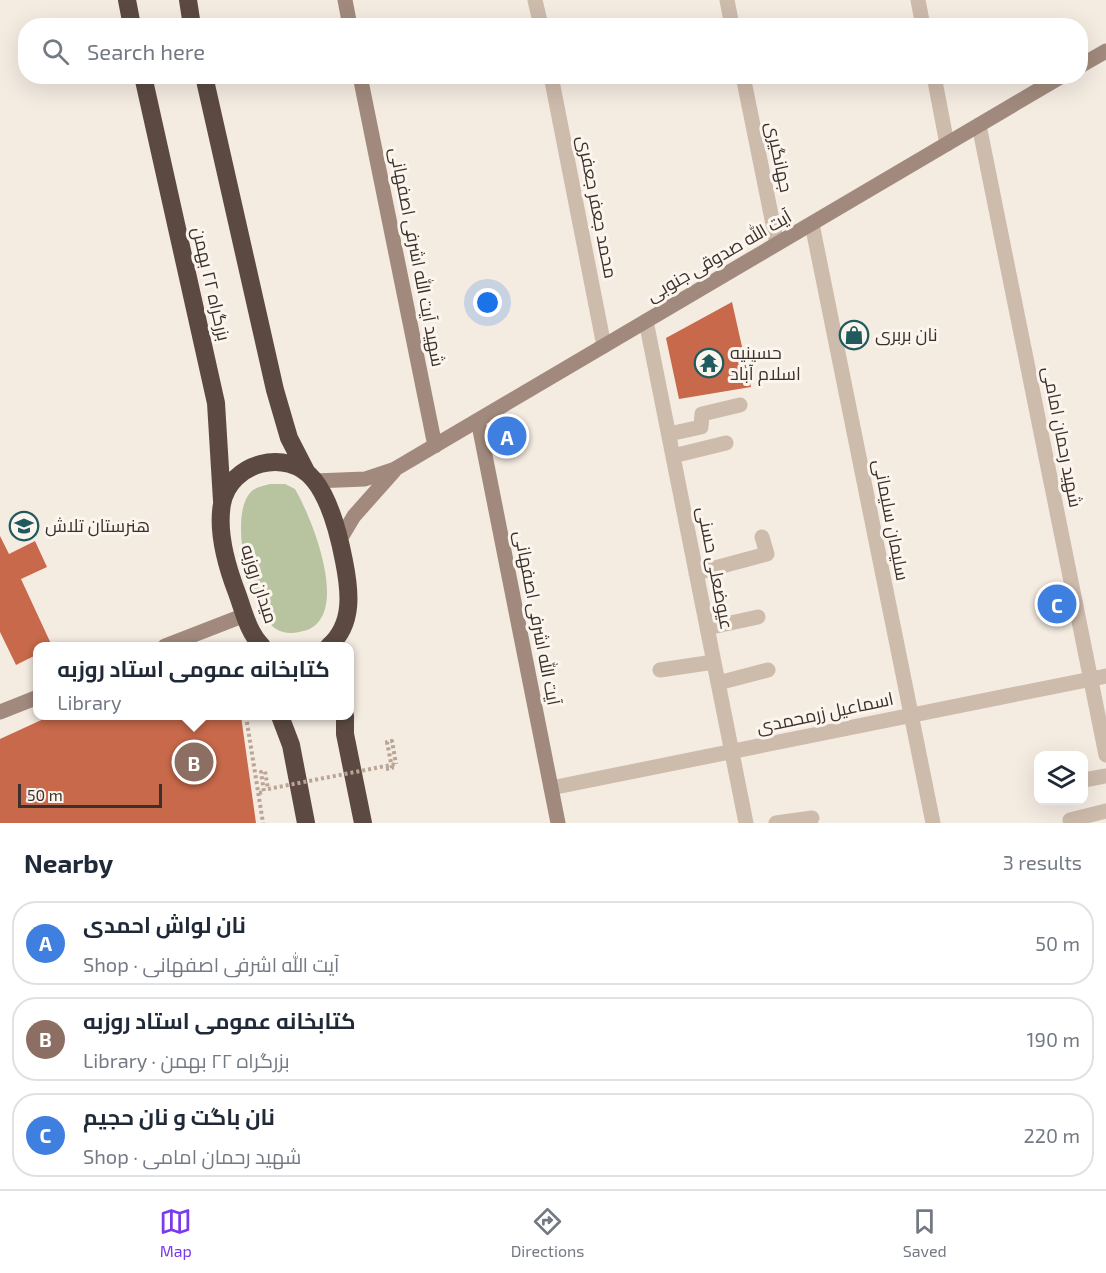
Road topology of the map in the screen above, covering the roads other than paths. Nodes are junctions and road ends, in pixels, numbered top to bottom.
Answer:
1 (127, 0) edge
2 (188, 0) edge
3 (345, 0) edge
4 (536, 0) edge
5 (727, 0) edge
6 (918, 0) edge
7 (130, 18) edge
8 (191, 18) edge
9 (348, 18) edge
10 (539, 18) edge
11 (730, 18) edge
12 (921, 18) edge
13 (1106, 51) edge
14 (1088, 61) edge
15 (144, 84) edge
16 (206, 84) edge
17 (362, 84) edge
18 (553, 84) edge
19 (745, 84) edge
20 (936, 84) edge
21 (1048, 84) edge
22 (979, 125) junction
23 (947, 144) junction
24 (812, 224) junction
25 (777, 244) junction
26 (646, 321) junction
27 (604, 346) junction
28 (740, 405) dead end
29 (478, 420) junction
30 (669, 434) junction
31 (726, 442) dead end
32 (435, 446) junction
33 (673, 456) junction
34 (395, 469) junction
35 (311, 477) junction
36 (222, 504) junction
37 (762, 537) dead end
38 (339, 541) junction
39 (696, 573) junction
40 (244, 615) junction
41 (758, 617) dead end
42 (707, 628) junction
43 (343, 638) edge
44 (175, 642) edge
45 (257, 642) edge
46 (714, 662) junction
47 (660, 670) dead end
48 (768, 670) dead end
49 (1106, 676) edge
50 (1090, 679) junction
51 (718, 683) junction
52 (33, 699) edge
53 (0, 712) edge
54 (910, 715) junction
55 (282, 720) edge
56 (345, 720) edge
57 (732, 752) junction
58 (1106, 755) edge
59 (1106, 776) edge
60 (1088, 779) edge
61 (551, 788) junction
62 (1106, 811) edge
63 (812, 818) dead end
64 (1070, 820) dead end
65 (306, 823) edge
66 (363, 823) edge
67 (558, 823) edge
68 (746, 823) edge
69 (776, 823) edge
70 (933, 823) edge

1 - 7 highway
2 - 8 highway
3 - 9 main road
4 - 10 street
5 - 11 street
6 - 12 street
13 - 14 main road
15 - 36 highway, بزرگراه ۲۲ بهمن
16 - 35 highway
17 - 32 main road, شهید آیت الله اشرفی اصفهانی
18 - 27 street, محمد جعفر جعفری
19 - 25 street, جهانگیری
20 - 23 street
21 - 22 main road, آیت الله صدوقی جنوبی
22 - 23 main road, آیت الله صدوقی جنوبی
22 - 50 street, شهید رحمان امامی
23 - 24 main road, آیت الله صدوقی جنوبی
24 - 25 main road, آیت الله صدوقی جنوبی
24 - 54 street, سلیمان سلیمانی
25 - 26 main road, آیت الله صدوقی جنوبی
26 - 27 main road, آیت الله صدوقی جنوبی
26 - 30 street, عیوضعلی حسنی
27 - 29 main road, آیت الله صدوقی جنوبی
28 - 30 street
29 - 32 main road, آیت الله صدوقی جنوبی
29 - 61 main road, آیت الله اشرفی اصفهانی
30 - 33 street, عیوضعلی حسنی
31 - 33 street
32 - 34 main road, آیت الله صدوقی جنوبی
33 - 39 street, عیوضعلی حسنی
34 - 35 main road
34 - 38 main road
35 - 36 highway, میدان روزبه
35 - 38 highway
36 - 40 highway, میدان روزبه
37 - 39 street
38 - 43 highway
39 - 42 street, عیوضعلی حسنی
40 - 44 main road
40 - 45 highway, میدان روزبه
41 - 42 street
42 - 46 street, عیوضعلی حسنی
46 - 47 street
46 - 51 street, عیوضعلی حسنی
48 - 51 street
49 - 50 street, اسماعیل زرمحمدی
50 - 54 street, اسماعیل زرمحمدی
50 - 58 street, شهید رحمان امامی
51 - 57 street, عیوضعلی حسنی
52 - 53 main road
54 - 57 street, اسماعیل زرمحمدی
54 - 70 street, سلیمان سلیمانی
55 - 65 highway
56 - 66 highway
57 - 61 street, اسماعیل زرمحمدی
57 - 68 street, عیوضعلی حسنی
59 - 60 street
61 - 67 main road, آیت الله اشرفی اصفهانی
62 - 64 street
63 - 69 street

